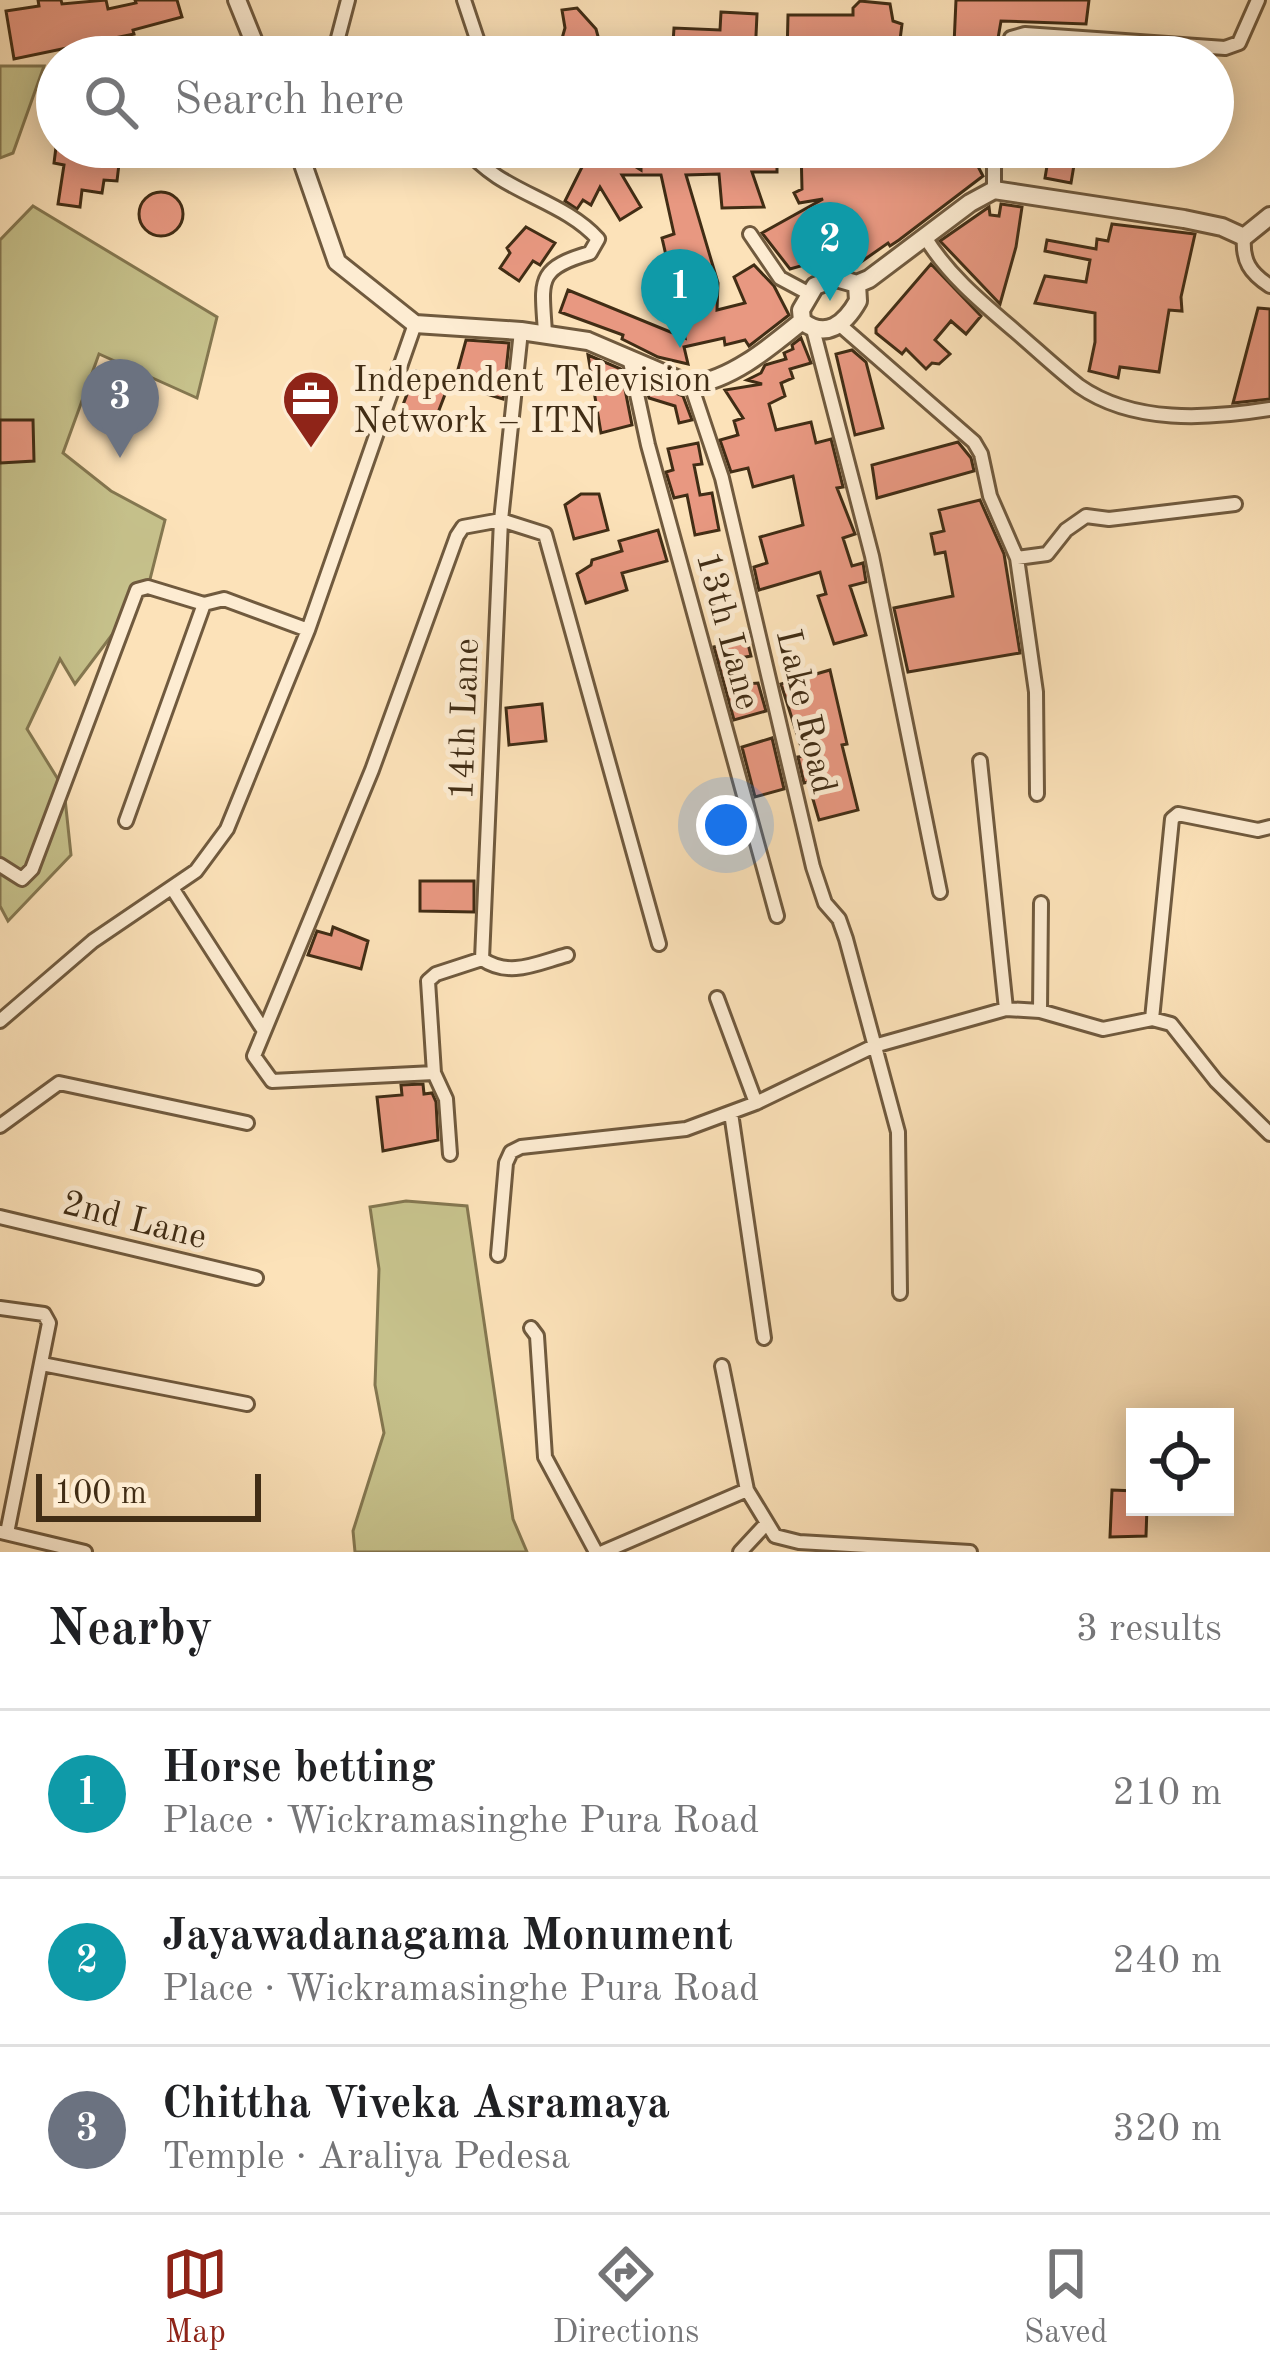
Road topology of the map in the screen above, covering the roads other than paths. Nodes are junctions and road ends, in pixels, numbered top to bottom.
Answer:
1 (237, 0) edge
2 (348, 0) edge
3 (464, 0) edge
4 (1258, 0) edge
5 (252, 36) edge
6 (339, 36) edge
7 (476, 36) edge
8 (1018, 36) edge
9 (1054, 36) edge
10 (1234, 45) edge
11 (304, 168) edge
12 (485, 168) edge
13 (994, 168) edge
14 (994, 190) junction
15 (1270, 216) edge
16 (750, 234) dead end
17 (925, 237) junction
18 (1244, 237) junction
19 (857, 284) junction
20 (1270, 286) edge
21 (808, 293) junction
22 (415, 325) junction
23 (807, 325) junction
24 (840, 325) junction
25 (521, 331) junction
26 (545, 333) junction
27 (629, 357) junction
28 (691, 385) junction
29 (1270, 409) edge
30 (1235, 504) dead end
31 (501, 520) junction
32 (1017, 558) junction
33 (204, 604) junction
34 (308, 630) junction
35 (980, 760) dead end
36 (1037, 794) dead end
37 (126, 821) dead end
38 (1270, 827) edge
39 (0, 865) edge
40 (172, 888) junction
41 (940, 892) dead end
42 (1041, 903) dead end
43 (777, 916) dead end
44 (659, 944) dead end
45 (567, 955) dead end
46 (482, 959) junction
47 (717, 998) dead end
48 (1006, 1009) junction
49 (1040, 1012) junction
50 (1152, 1018) junction
51 (0, 1022) edge
52 (265, 1031) junction
53 (874, 1046) junction
54 (434, 1073) junction
55 (756, 1103) junction
56 (731, 1114) junction
57 (247, 1124) dead end
58 (0, 1126) edge
59 (1270, 1134) edge
60 (450, 1154) dead end
61 (0, 1217) edge
62 (498, 1256) dead end
63 (256, 1278) dead end
64 (900, 1293) dead end
65 (0, 1307) edge
66 (531, 1328) dead end
67 (764, 1338) dead end
68 (41, 1364) junction
69 (722, 1366) dead end
70 (248, 1404) dead end
71 (747, 1490) junction
72 (766, 1524) junction
73 (3, 1532) edge
74 (86, 1552) edge
75 (599, 1552) edge
76 (740, 1552) edge
77 (970, 1552) edge

1 - 5 street
2 - 6 street
3 - 7 street
4 - 10 street
8 - 9 street
11 - 22 street
12 - 26 street
13 - 14 street
14 - 17 street
14 - 18 street
15 - 18 street
16 - 21 street
17 - 19 street
17 - 29 street
18 - 20 street
19 - 21 street
19 - 24 street
21 - 23 street
22 - 25 street
22 - 34 street
23 - 24 street
23 - 28 street
23 - 41 street
24 - 32 street
25 - 26 street
25 - 31 street, 14th Lane
26 - 27 street
27 - 28 street
27 - 43 street, 13th Lane
28 - 53 street, Lake Road
30 - 32 street
31 - 44 street
31 - 46 street, 14th Lane
31 - 52 street
32 - 36 street
33 - 34 street
33 - 37 street
33 - 39 street
34 - 40 street
35 - 48 street
38 - 50 street
40 - 51 street
40 - 52 street
42 - 49 street
45 - 46 street
46 - 54 street
47 - 55 street
48 - 49 street
48 - 53 street
49 - 50 street
50 - 59 street
52 - 54 street
53 - 55 street
53 - 64 street, Lake Road
54 - 60 street
55 - 56 street
56 - 62 street
56 - 67 street
57 - 58 street
61 - 63 street, 2nd Lane
65 - 68 street
66 - 75 street
68 - 70 street
68 - 73 street
69 - 71 street
71 - 72 street
71 - 75 street
72 - 76 street
72 - 77 street
73 - 74 street

